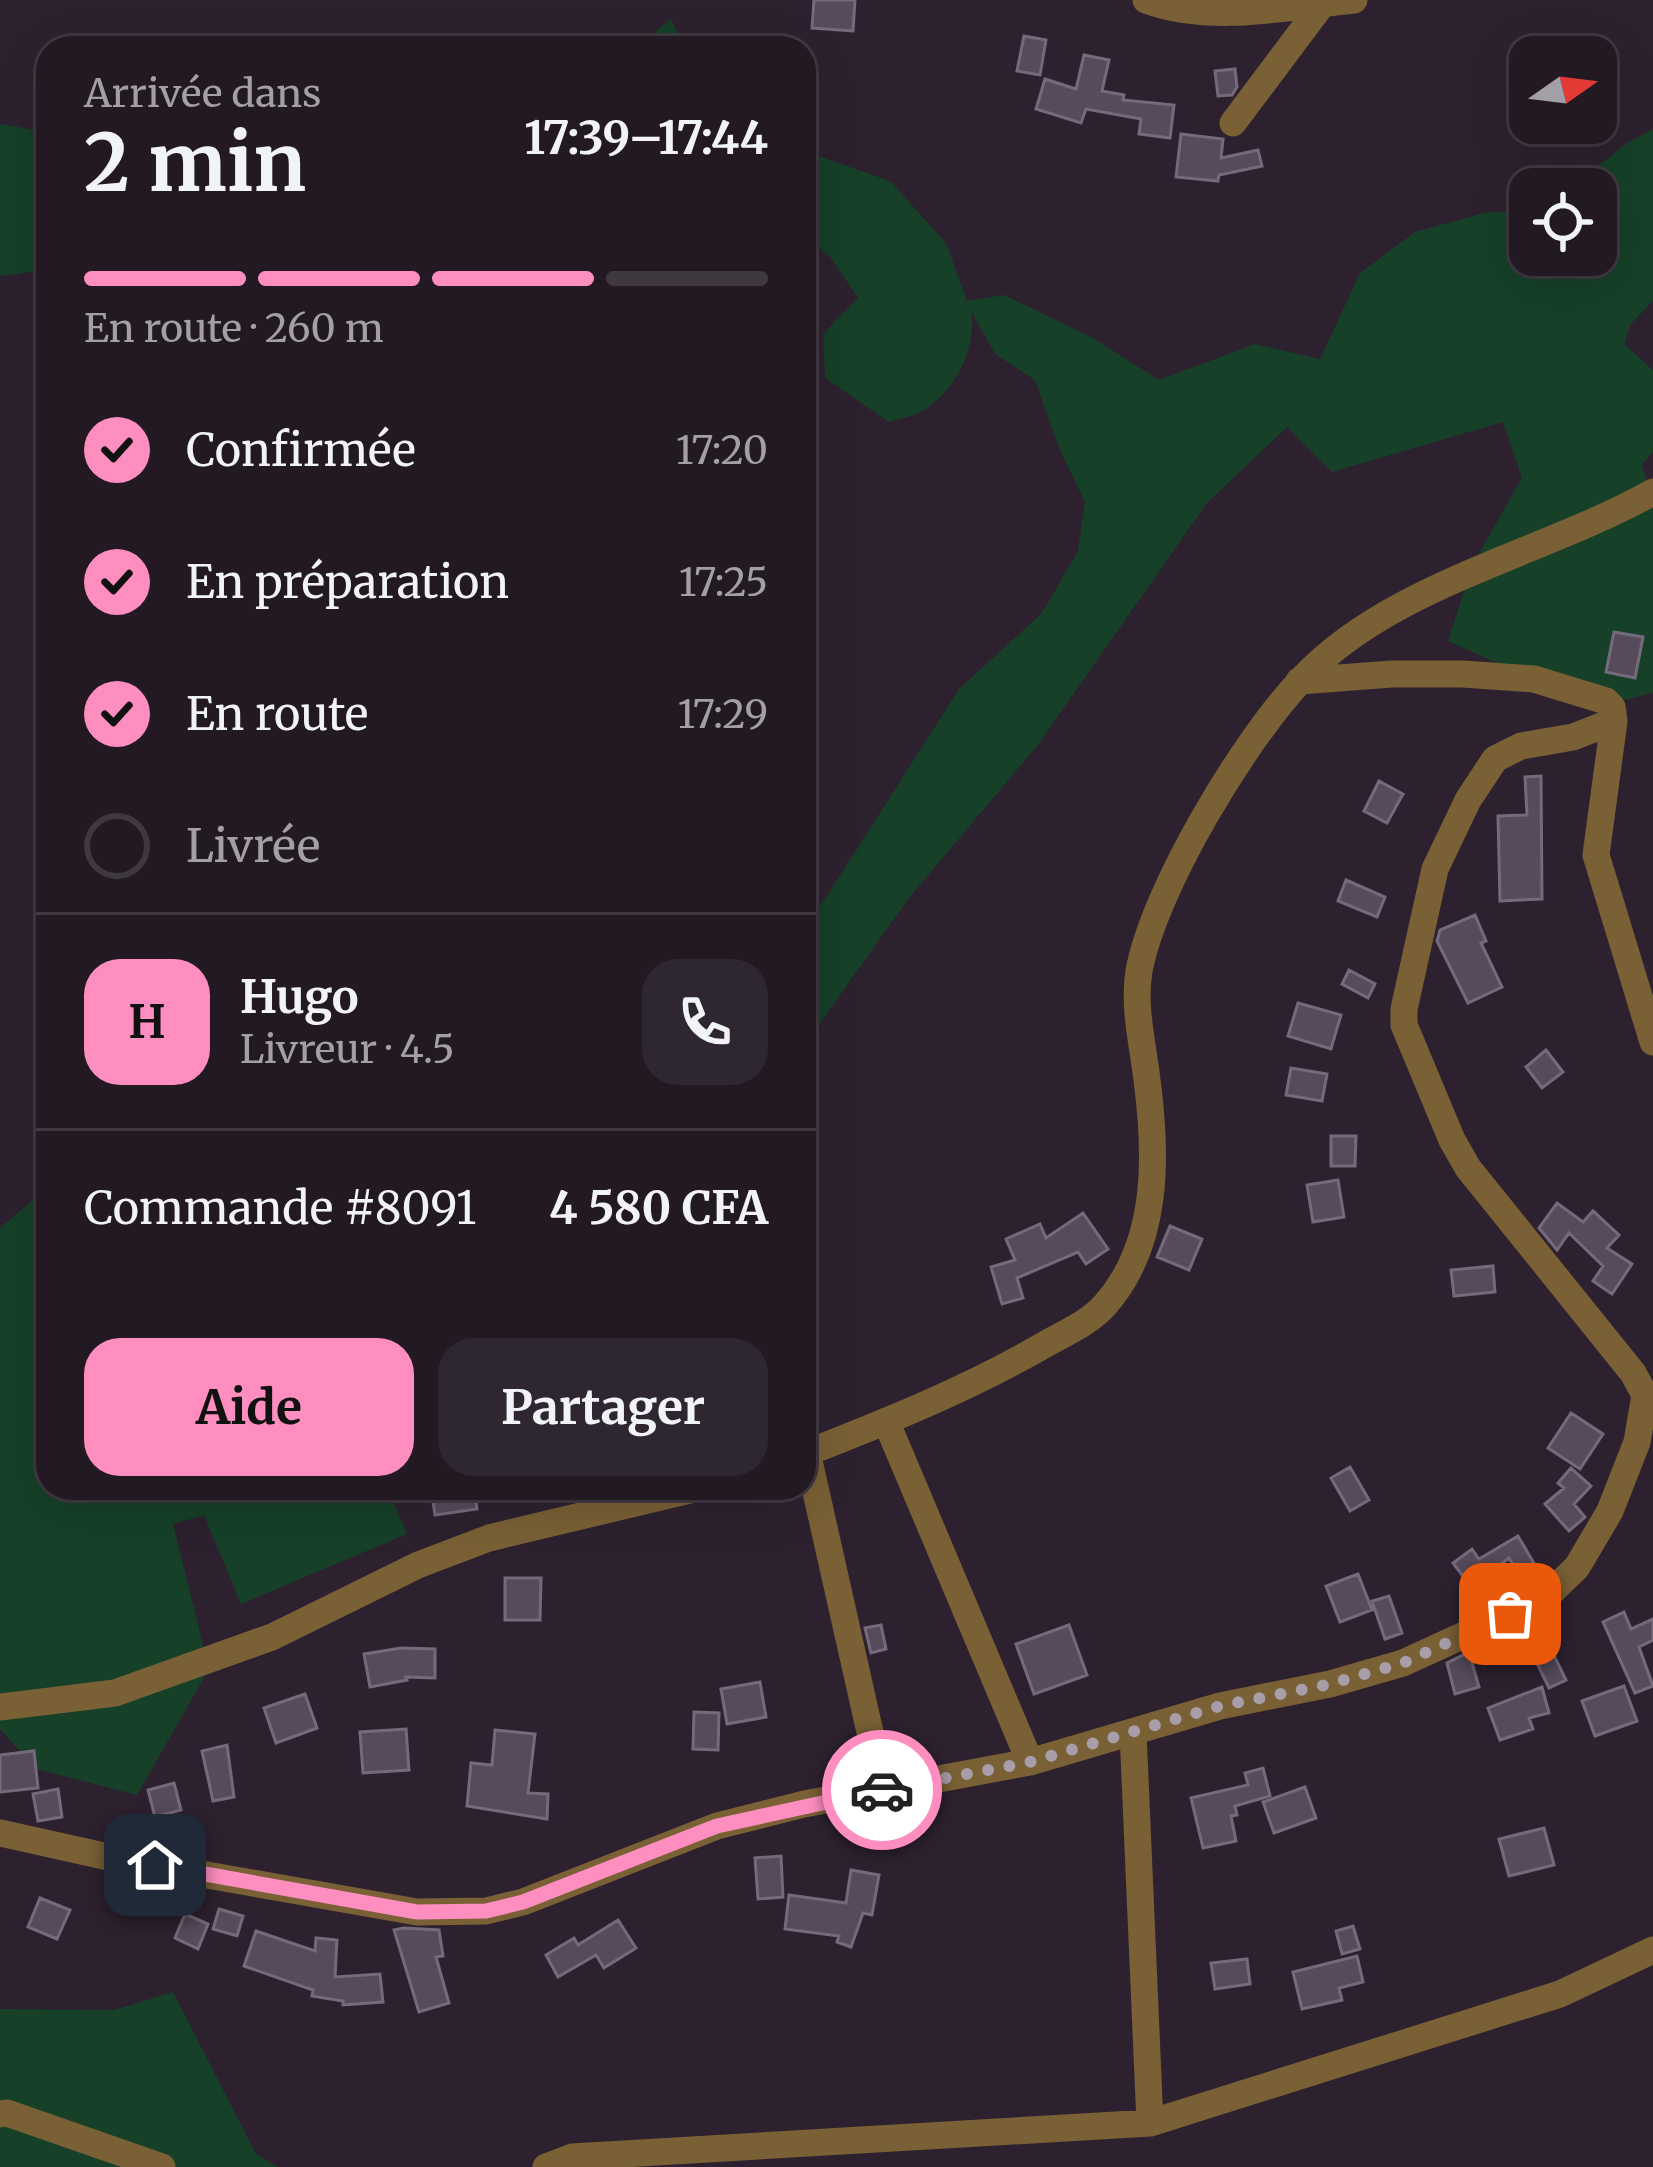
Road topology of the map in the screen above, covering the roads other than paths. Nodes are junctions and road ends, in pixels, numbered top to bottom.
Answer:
1 (1146, 0) edge
2 (1354, 0) edge
3 (1323, 3) junction
4 (1228, 6) edge
5 (1233, 123) dead end
6 (1653, 492) edge
7 (1299, 681) junction
8 (1614, 721) junction
9 (1653, 1042) edge
10 (886, 1421) junction
11 (816, 1449) edge
12 (816, 1496) edge
13 (648, 1500) edge
14 (0, 1707) edge
15 (1133, 1732) junction
16 (1030, 1762) junction
17 (884, 1790) junction
18 (0, 1833) edge
19 (1653, 1950) edge
20 (0, 2114) edge
21 (1150, 2123) junction
22 (162, 2167) edge
23 (546, 2167) edge

1 - 4 street
2 - 3 street
3 - 4 street
3 - 5 street
6 - 7 street
7 - 8 street
7 - 10 street
8 - 9 street
8 - 15 street
10 - 11 street
10 - 16 street
12 - 17 street
13 - 14 street
15 - 16 street
15 - 21 street
16 - 17 street
17 - 18 street
19 - 21 street
20 - 22 street
21 - 23 street

